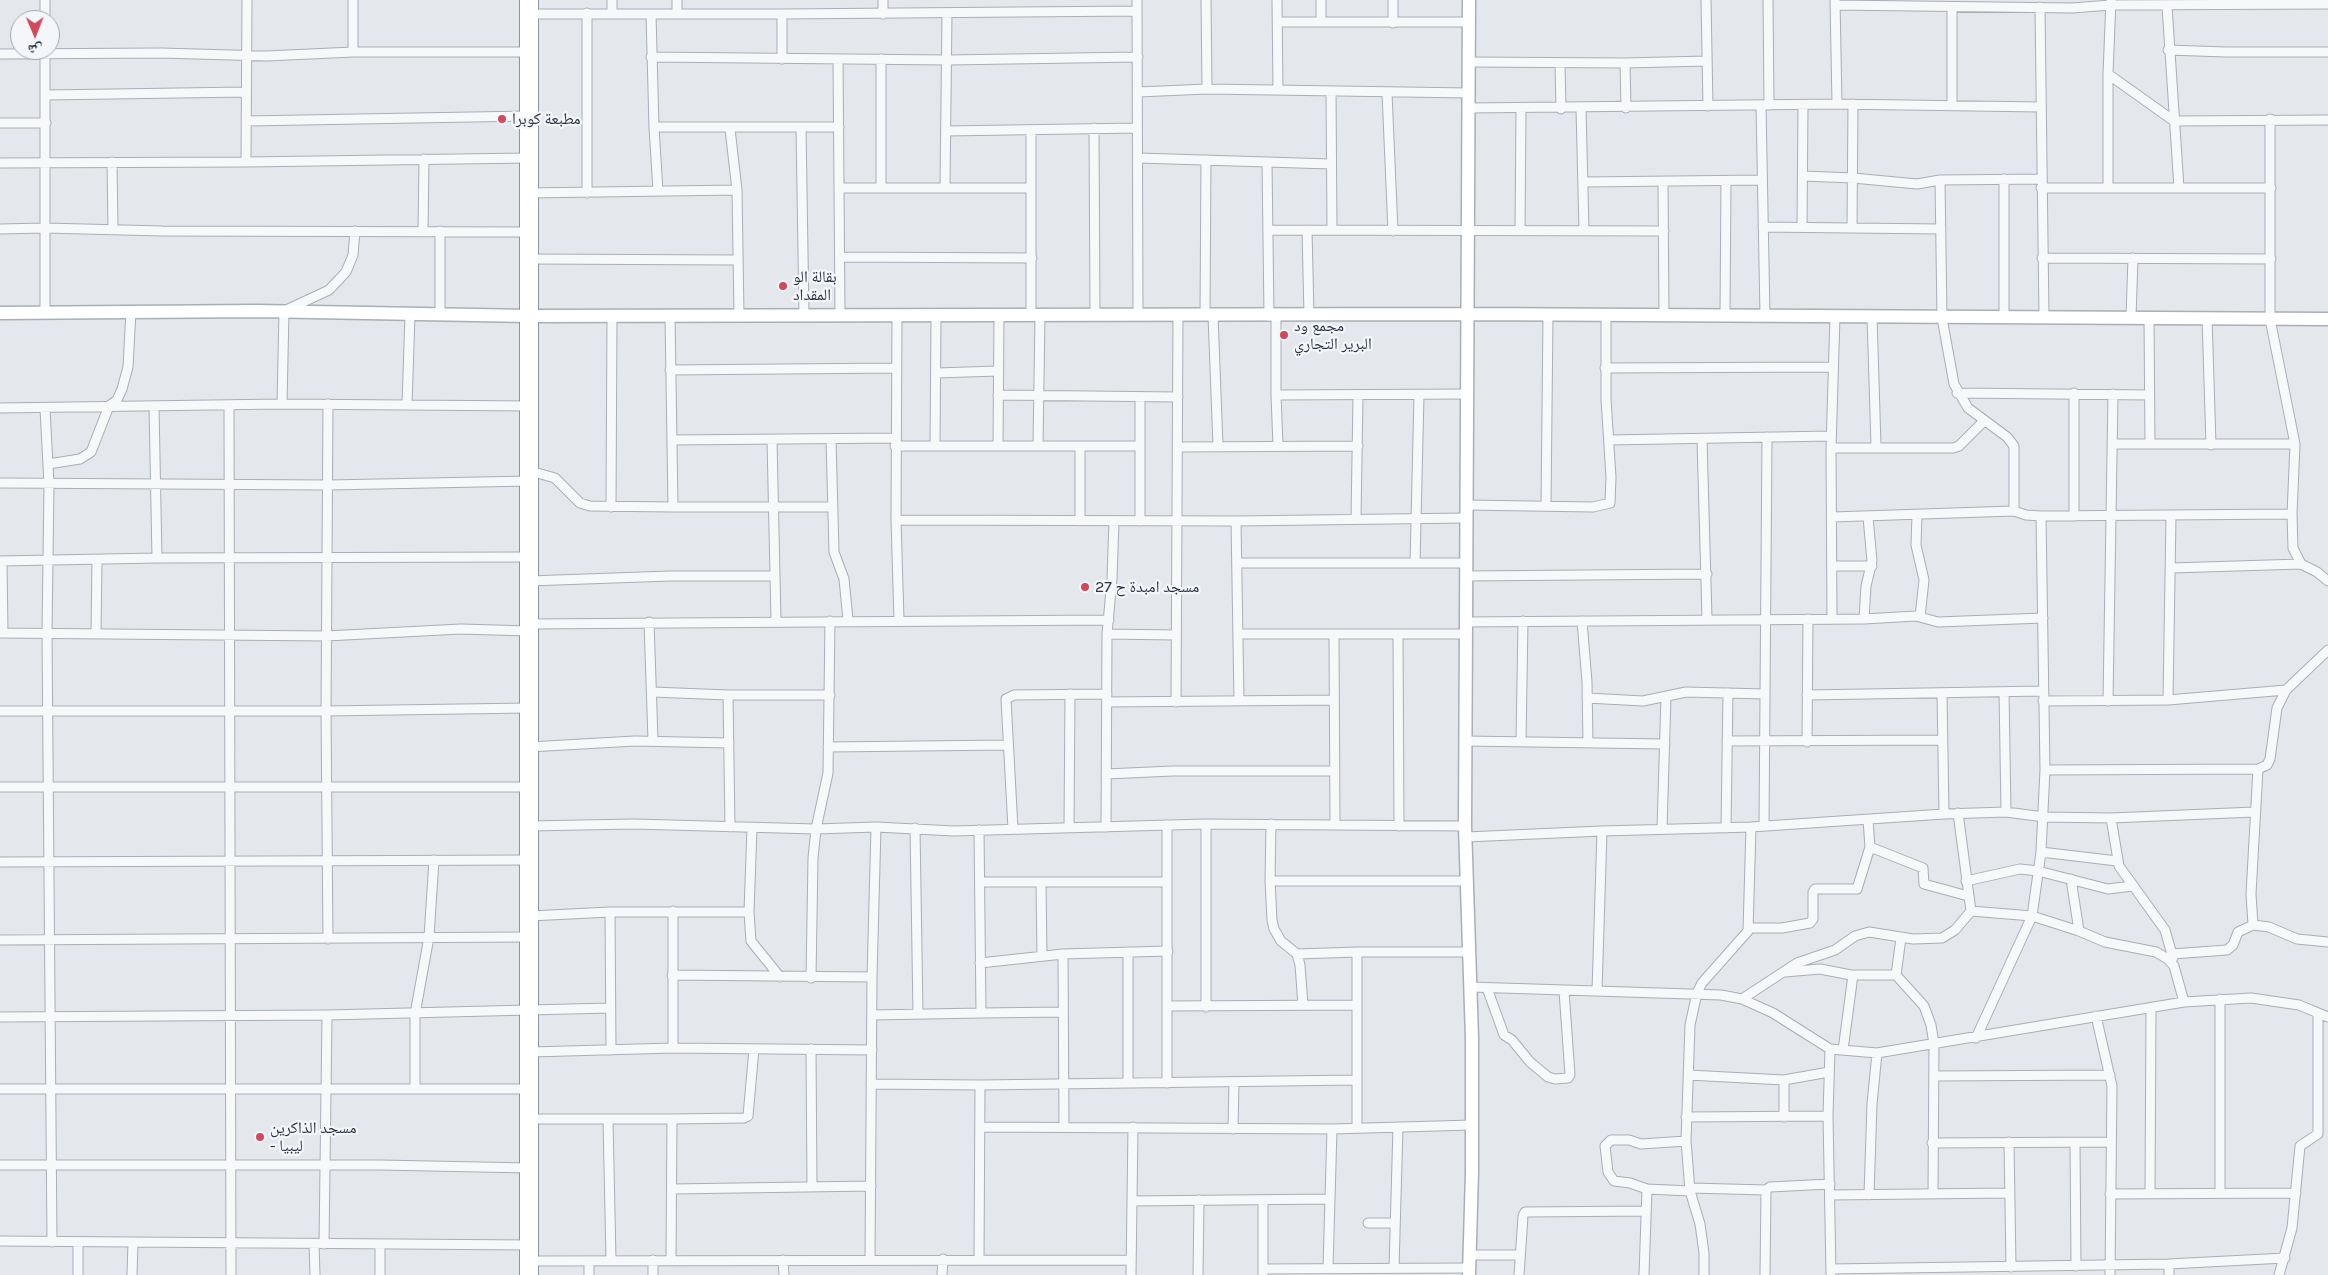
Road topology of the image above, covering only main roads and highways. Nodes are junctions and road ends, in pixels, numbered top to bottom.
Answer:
1 (529, 7) edge
2 (530, 1260) edge

1 - 2 highway

